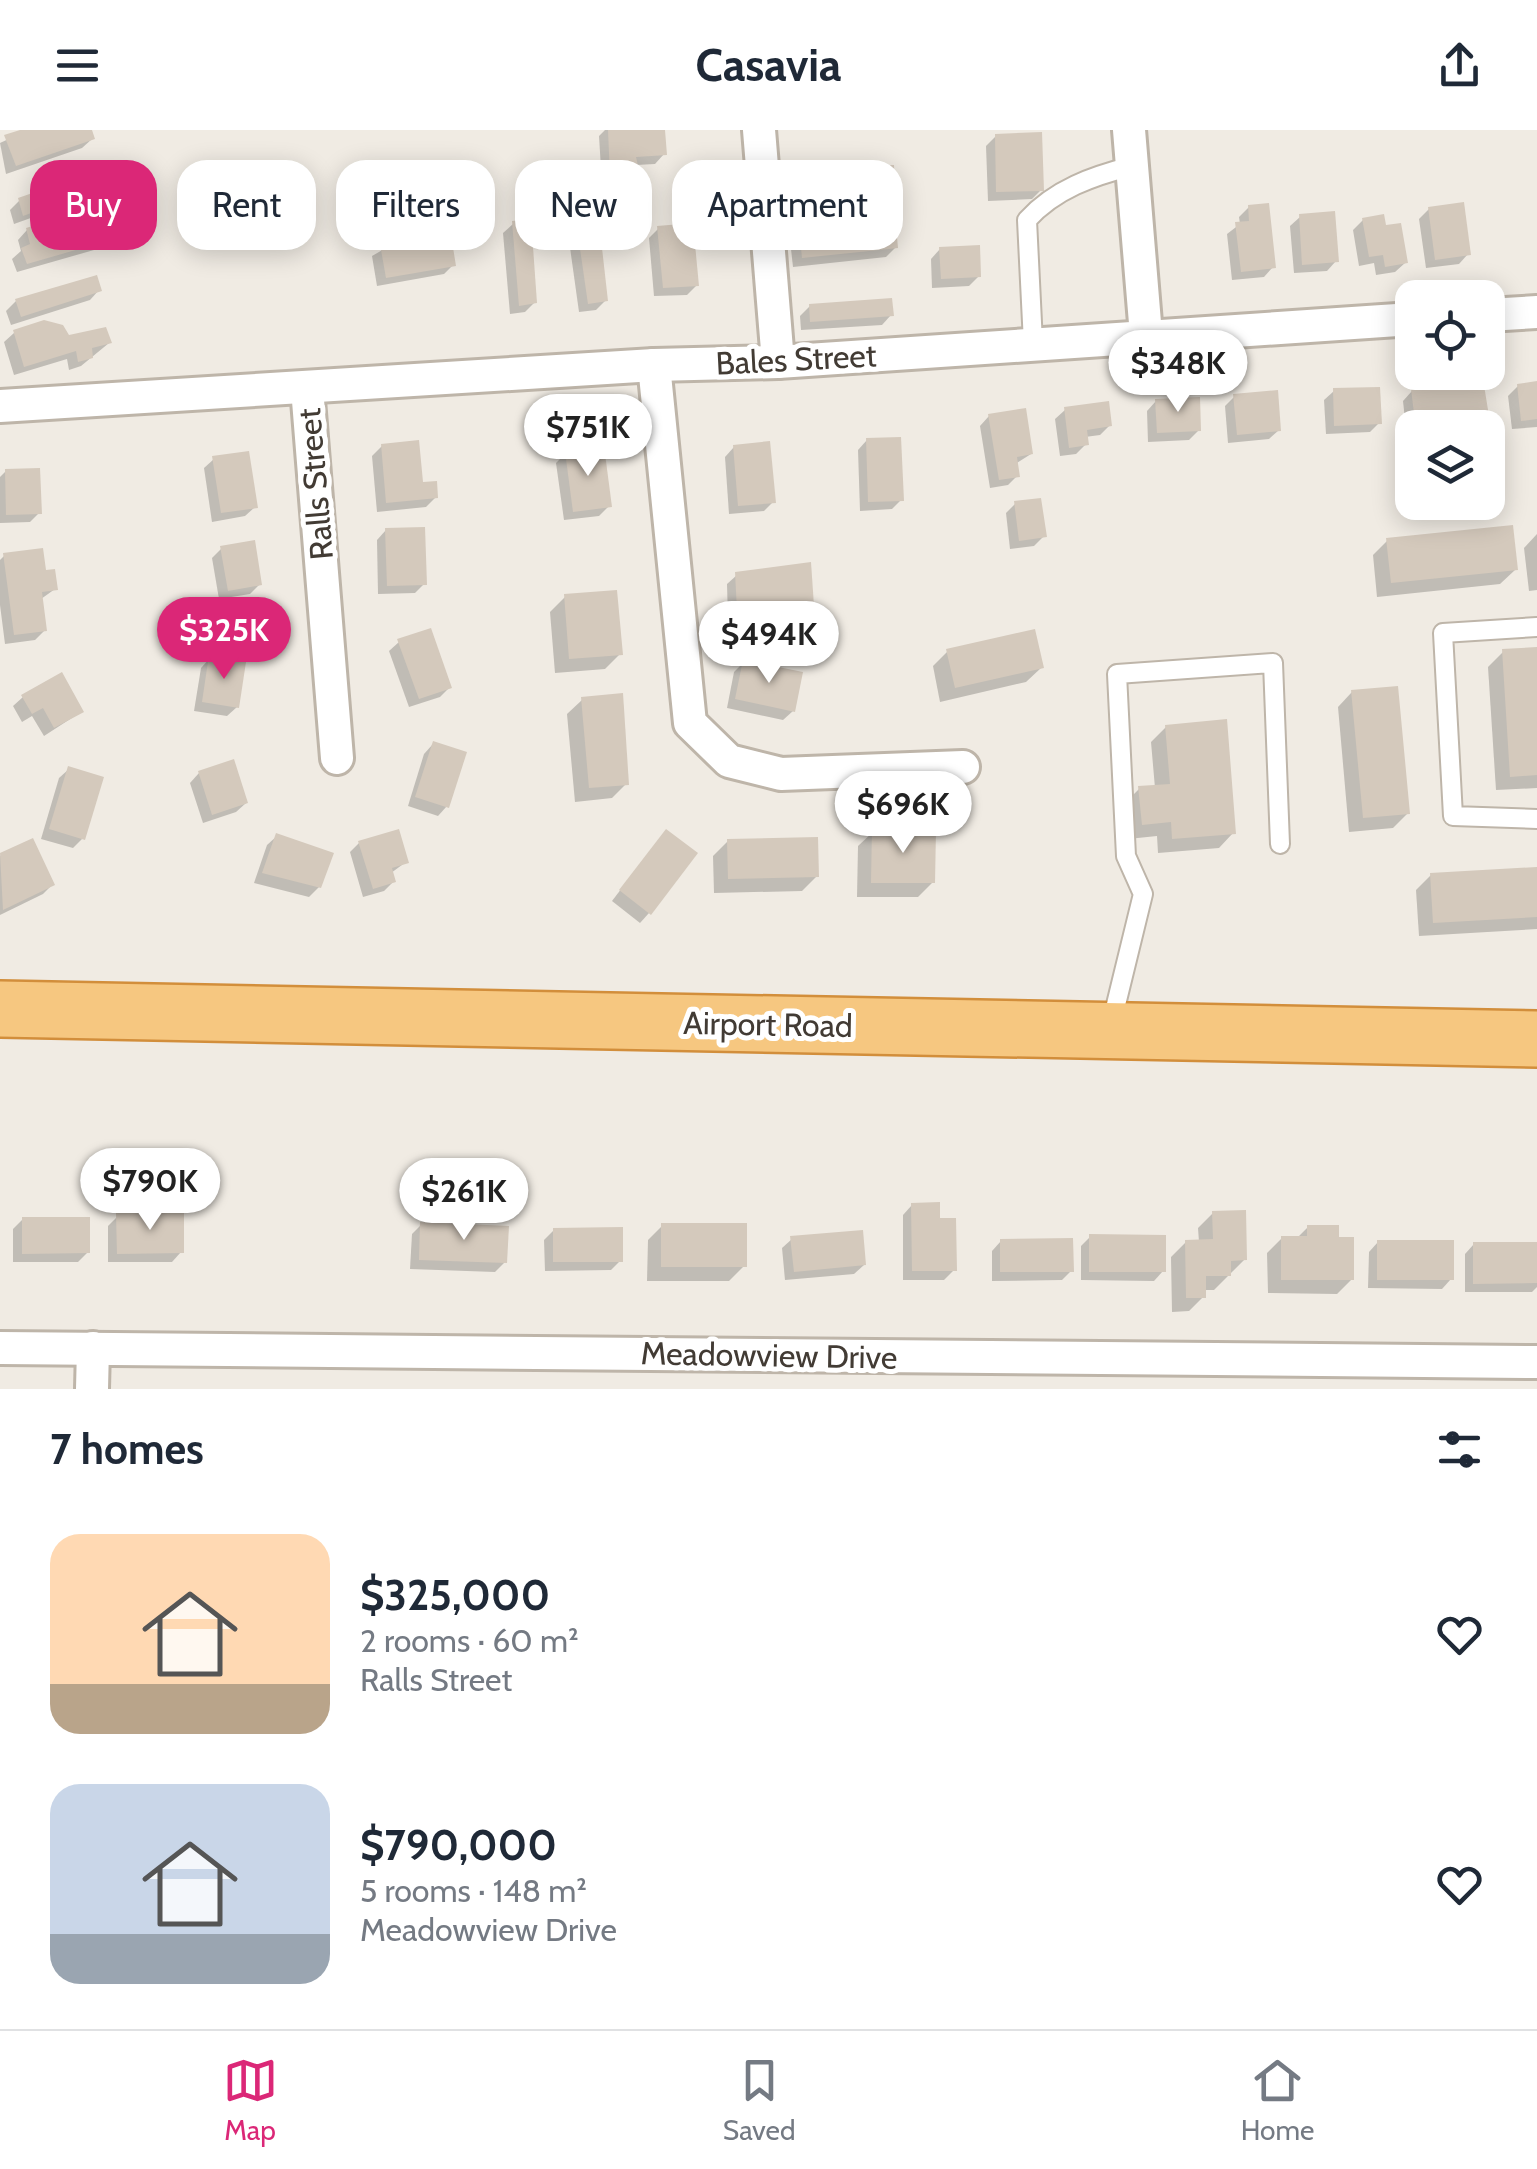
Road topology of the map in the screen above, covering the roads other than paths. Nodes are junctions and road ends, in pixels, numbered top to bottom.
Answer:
1 (759, 130) edge
2 (1129, 130) edge
3 (1132, 166) junction
4 (1537, 312) edge
5 (1505, 314) edge
6 (1395, 320) edge
7 (1146, 335) junction
8 (1033, 343) junction
9 (778, 362) junction
10 (654, 365) junction
11 (308, 388) junction
12 (0, 406) edge
13 (1537, 627) edge
14 (337, 758) dead end
15 (963, 767) dead end
16 (1537, 820) edge
17 (1280, 844) dead end
18 (0, 1010) edge
19 (1110, 1030) junction
20 (1537, 1039) edge
21 (0, 1348) edge
22 (93, 1348) junction
23 (1537, 1362) edge
24 (92, 1389) edge

1 - 9 street
2 - 3 street
3 - 7 street
3 - 8 lane
4 - 5 street
6 - 7 street, Bales Street
7 - 8 street, Bales Street
8 - 9 street, Bales Street
9 - 10 street, Bales Street
10 - 11 street, Bales Street
10 - 15 street
11 - 12 street, Bales Street
11 - 14 street, Ralls Street
13 - 16 lane
17 - 19 lane
18 - 19 highway, Airport Road
19 - 20 highway, Airport Road
21 - 22 street, Meadowview Drive
22 - 23 street, Meadowview Drive
22 - 24 street

